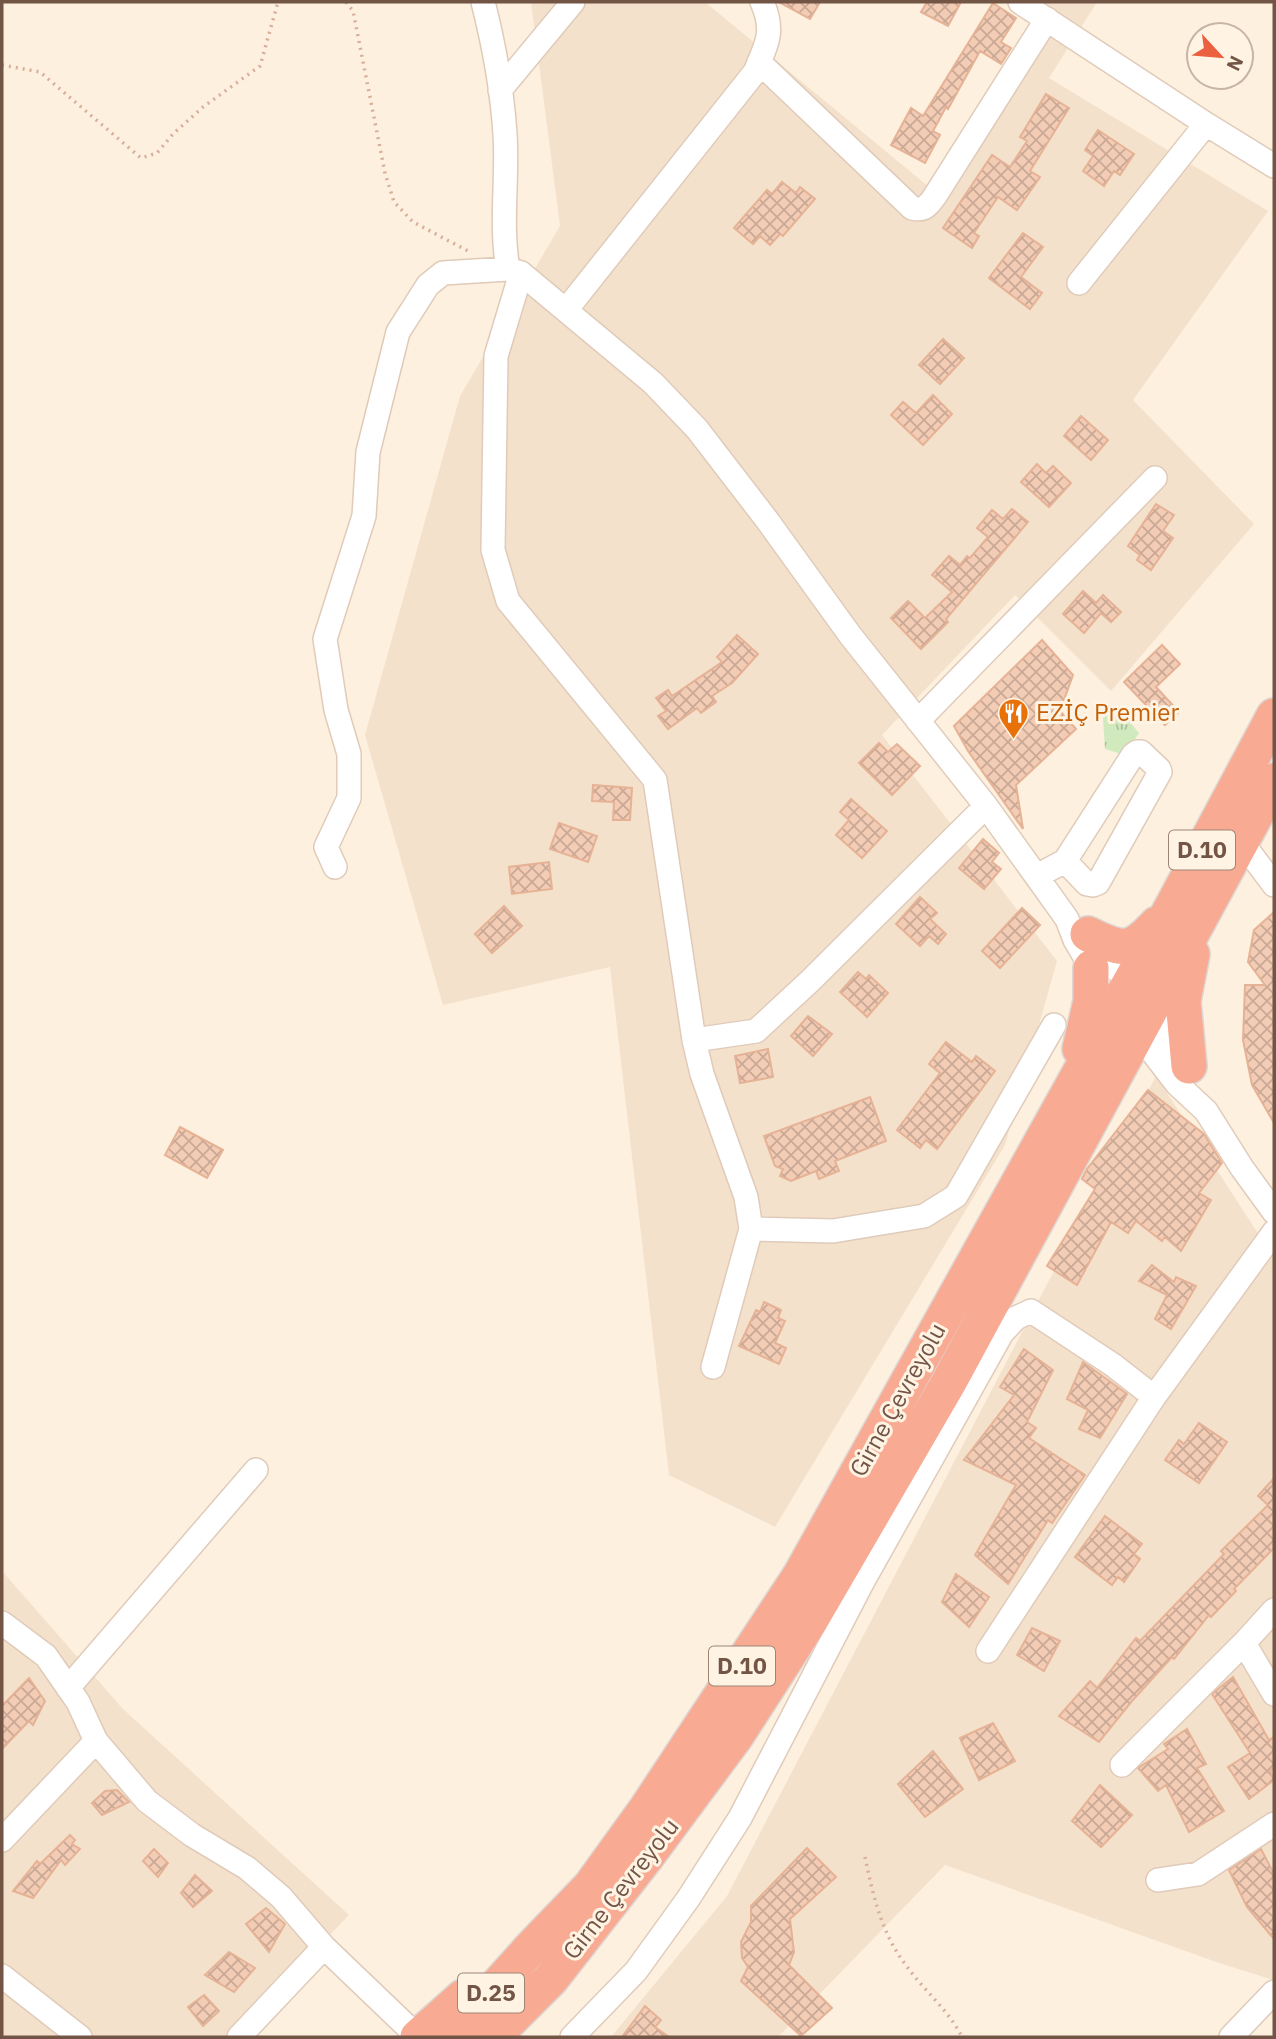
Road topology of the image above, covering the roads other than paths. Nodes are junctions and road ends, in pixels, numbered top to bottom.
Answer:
1 (483, 2) edge
2 (573, 2) edge
3 (762, 2) edge
4 (1020, 2) edge
5 (1047, 19) junction
6 (759, 62) junction
7 (500, 90) junction
8 (1206, 124) junction
9 (1274, 166) edge
10 (512, 267) junction
11 (1079, 283) dead end
12 (566, 310) junction
13 (1155, 478) dead end
14 (1274, 716) edge
15 (918, 720) junction
16 (1274, 781) edge
17 (986, 806) junction
18 (1241, 841) junction
19 (1065, 861) junction
20 (335, 867) dead end
21 (1037, 876) junction
22 (1274, 884) edge
23 (1184, 916) junction
24 (1078, 926) junction
25 (1091, 968) junction
26 (1133, 1008) junction
27 (1054, 1025) dead end
28 (694, 1040) junction
29 (1189, 1066) junction
30 (1072, 1086) junction
31 (1206, 1111) junction
32 (1274, 1212) edge
33 (751, 1229) junction
34 (1274, 1232) edge
35 (713, 1367) dead end
36 (1154, 1398) junction
37 (256, 1470) dead end
38 (1274, 1610) edge
39 (2, 1623) edge
40 (1244, 1643) junction
41 (988, 1651) dead end
42 (68, 1688) junction
43 (1274, 1694) edge
44 (96, 1741) junction
45 (1122, 1765) dead end
46 (1274, 1824) edge
47 (6, 1825) edge
48 (1158, 1880) dead end
49 (324, 1947) junction
50 (531, 1948) junction
51 (2, 1976) edge
52 (551, 1979) junction
53 (1273, 2009) edge
54 (80, 2037) edge
55 (239, 2037) edge
56 (418, 2037) edge
57 (452, 2037) edge
58 (494, 2037) edge
59 (517, 2037) edge
60 (572, 2037) edge
61 (1231, 2037) edge
62 (1248, 2037) edge

1 - 7 street
2 - 7 street
3 - 6 street
4 - 5 street
5 - 6 street
5 - 8 street
6 - 12 street
7 - 10 street
8 - 9 street
8 - 11 street
10 - 12 street
10 - 20 street
10 - 28 street
12 - 15 street
13 - 15 street
14 - 23 highway, Girne Çevreyolu / D.10
15 - 17 street
16 - 18 highway, Girne Çevreyolu / D.10
17 - 21 street
17 - 28 street
18 - 22 street
18 - 23 highway, Girne Çevreyolu / D.10
19 - 19 street
19 - 21 street
21 - 24 street
23 - 24 highway
23 - 26 highway, Girne Çevreyolu / D.10
23 - 29 highway
24 - 25 street
24 - 26 street
25 - 26 street
25 - 30 highway
26 - 29 street
26 - 30 highway, Girne Çevreyolu / D.10
26 - 31 street
26 - 52 highway, Girne Çevreyolu / D.10
27 - 33 street
28 - 33 street
29 - 31 street
30 - 50 highway, Girne Çevreyolu / D.10
31 - 32 street
33 - 35 street
34 - 36 street
36 - 41 street
36 - 60 street
37 - 42 street
38 - 40 street
39 - 42 street
40 - 43 street
40 - 45 street
42 - 44 street
44 - 47 street
44 - 49 street
46 - 48 street
49 - 55 street
49 - 56 street
50 - 56 highway, D.10
50 - 57 highway, Girne Çevreyolu / D.25
51 - 54 street
52 - 58 highway, Girne Çevreyolu / D.25
52 - 59 highway, D.10
53 - 61 street
53 - 62 street

